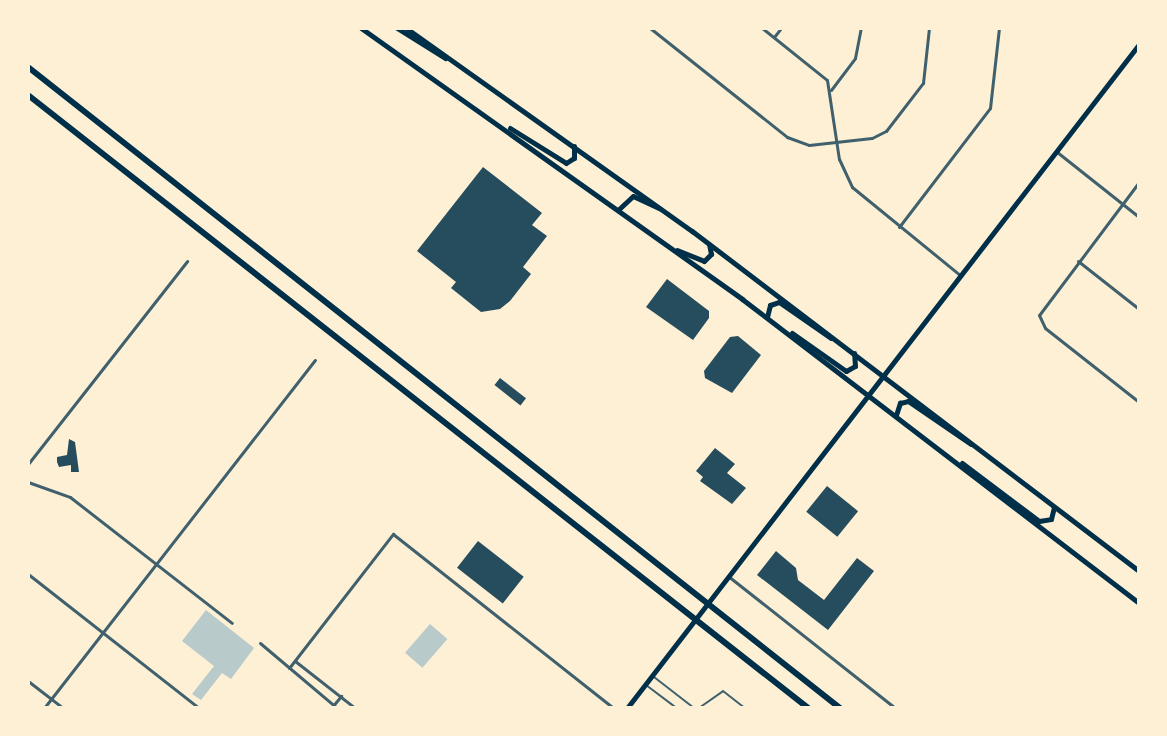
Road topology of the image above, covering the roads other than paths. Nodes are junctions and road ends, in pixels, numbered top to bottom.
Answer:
1 (361, 28) edge
2 (397, 28) edge
3 (406, 28) edge
4 (650, 28) edge
5 (762, 28) edge
6 (781, 28) edge
7 (861, 28) edge
8 (929, 28) edge
9 (999, 28) edge
10 (369, 30) edge
11 (774, 37) junction
12 (1139, 44) edge
13 (453, 61) junction
14 (28, 67) edge
15 (831, 90) junction
16 (28, 95) edge
17 (501, 125) junction
18 (837, 142) junction
19 (574, 145) junction
20 (1057, 152) junction
21 (1139, 182) edge
22 (1122, 204) junction
23 (660, 207) junction
24 (619, 209) junction
25 (1139, 217) edge
26 (899, 227) junction
27 (708, 242) junction
28 (673, 249) junction
29 (187, 261) dead end
30 (1078, 261) junction
31 (961, 276) junction
32 (1139, 309) edge
33 (767, 318) junction
34 (781, 328) junction
35 (836, 339) junction
36 (854, 352) junction
37 (315, 360) dead end
38 (883, 375) junction
39 (868, 394) junction
40 (1139, 402) edge
41 (896, 416) junction
42 (974, 444) junction
43 (951, 458) junction
44 (28, 464) edge
45 (28, 482) edge
46 (1053, 505) junction
47 (157, 564) junction
48 (1139, 571) edge
49 (28, 574) edge
50 (728, 576) junction
51 (1139, 603) edge
52 (232, 623) dead end
53 (103, 633) junction
54 (260, 643) dead end
55 (295, 661) junction
56 (289, 668) junction
57 (652, 676) junction
58 (28, 681) edge
59 (645, 684) junction
60 (341, 696) junction
61 (51, 699) junction
62 (334, 707) edge
63 (44, 708) edge
64 (63, 708) edge
65 (199, 708) edge
66 (355, 708) edge
67 (613, 708) edge
68 (627, 708) edge
69 (676, 708) edge
70 (694, 708) edge
71 (699, 708) edge
72 (745, 708) edge
73 (808, 708) edge
74 (840, 708) edge
75 (895, 708) edge

1 - 10 main road
2 - 13 main road
3 - 13 main road
4 - 18 street
5 - 11 street
6 - 11 street
7 - 15 street
8 - 18 street
9 - 26 street
10 - 17 main road
11 - 15 street
12 - 20 main road
13 - 19 main road
14 - 74 highway
15 - 18 street
16 - 73 highway
17 - 19 main road
17 - 24 main road
18 - 26 street
19 - 23 main road
20 - 22 street
20 - 31 main road
21 - 22 street
22 - 25 street
22 - 30 street
23 - 24 main road
23 - 27 main road
24 - 28 main road
26 - 31 street
27 - 28 main road
27 - 35 main road
28 - 33 main road
29 - 44 street
30 - 32 street
30 - 40 street
31 - 38 main road
33 - 34 main road
33 - 35 main road
34 - 36 main road
34 - 39 main road
35 - 36 main road
36 - 38 main road
37 - 47 street
38 - 39 main road
38 - 42 main road
39 - 41 main road
39 - 50 main road
41 - 42 main road
41 - 43 main road
42 - 46 main road
43 - 46 main road
43 - 51 main road
45 - 47 street
46 - 48 main road
47 - 52 street
47 - 53 street
49 - 53 street
50 - 57 main road
50 - 75 street
53 - 61 street
53 - 65 street
54 - 56 street
55 - 56 street
55 - 60 street
55 - 67 street
56 - 62 street
57 - 59 main road
57 - 70 lane
58 - 61 street
59 - 68 main road
59 - 69 lane
60 - 62 street
60 - 66 street
61 - 63 street
61 - 64 street
71 - 72 lane

